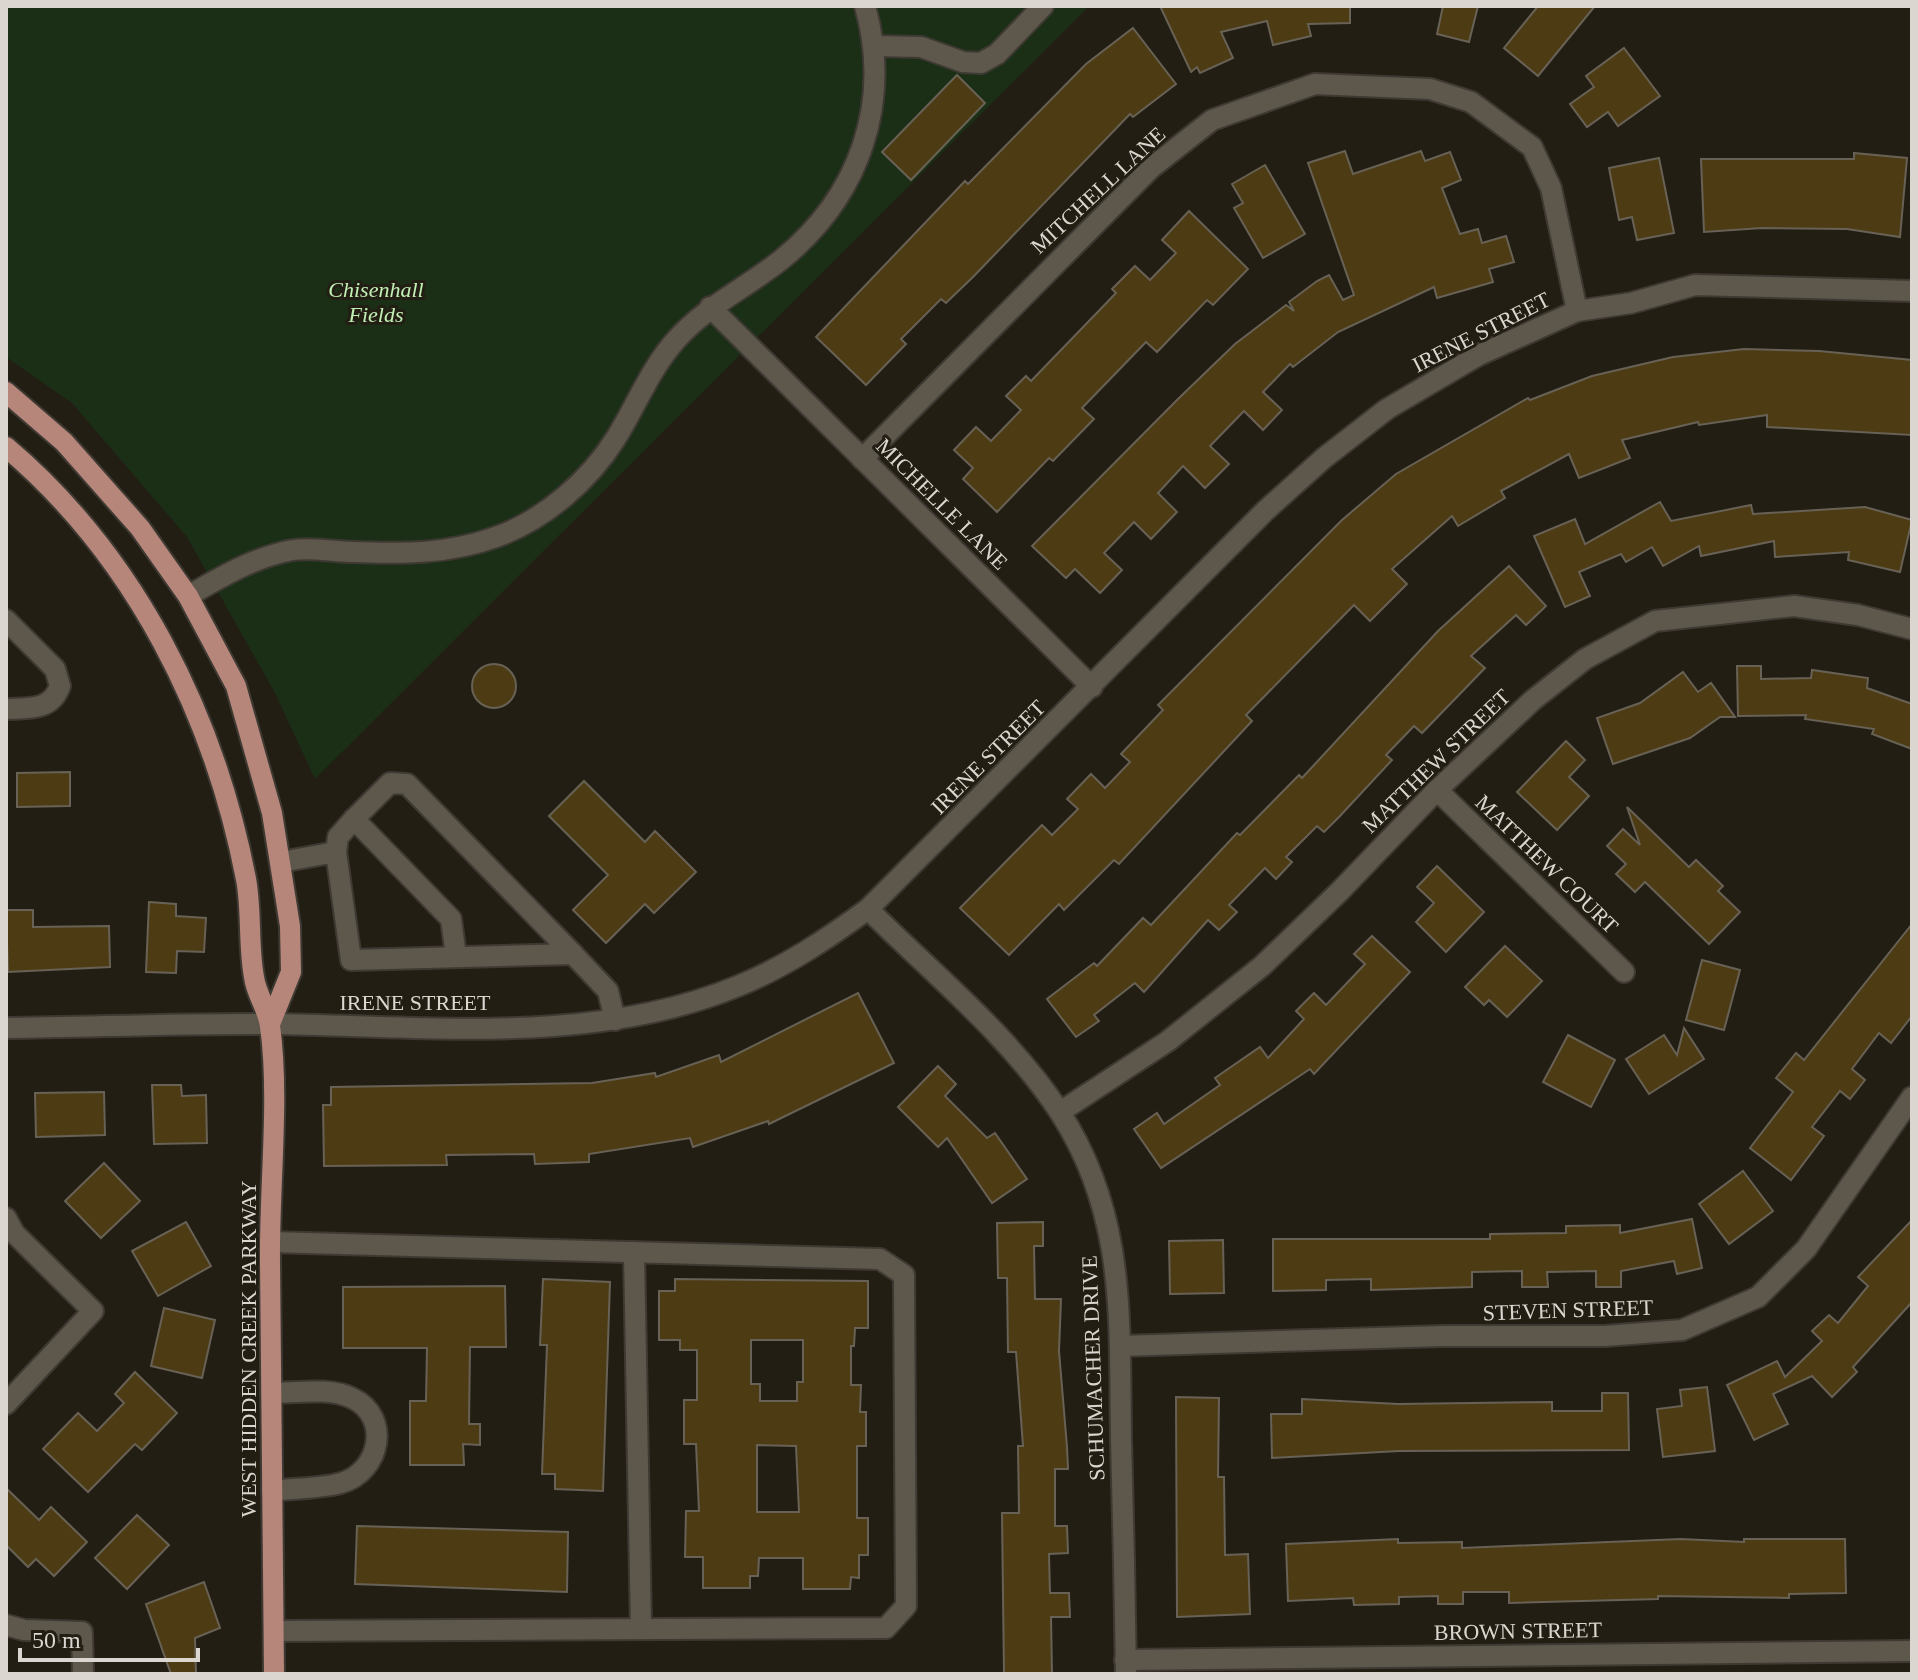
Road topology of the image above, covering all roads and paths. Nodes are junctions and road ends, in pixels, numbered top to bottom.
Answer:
1 (865, 6) edge
2 (1043, 6) edge
3 (875, 46) junction
4 (1912, 291) edge
5 (710, 307) junction
6 (1577, 311) junction
7 (6, 392) edge
8 (6, 447) edge
9 (862, 459) junction
10 (188, 596) junction
11 (6, 620) edge
12 (1912, 629) edge
13 (1092, 687) junction
14 (6, 709) edge
15 (1437, 790) junction
16 (354, 819) junction
17 (336, 852) junction
18 (281, 862) junction
19 (868, 909) junction
20 (573, 954) junction
21 (456, 956) junction
22 (1624, 972) dead end
23 (615, 1020) junction
24 (270, 1024) junction
25 (6, 1028) edge
26 (1912, 1097) edge
27 (1060, 1112) junction
28 (6, 1218) edge
29 (270, 1242) junction
30 (634, 1252) junction
31 (1120, 1346) junction
32 (271, 1393) junction
33 (6, 1404) edge
34 (272, 1491) junction
35 (6, 1625) edge
36 (641, 1629) junction
37 (274, 1631) junction
38 (1912, 1651) edge
39 (1434, 1665) edge
40 (1126, 1667) edge
41 (83, 1674) edge
42 (274, 1674) edge

1 - 3 street
2 - 3 street
3 - 5 street
4 - 6 street, IRENE STREET
5 - 9 street, MICHELLE LANE
5 - 10 street
6 - 9 street, MITCHELL LANE
6 - 13 street, IRENE STREET
7 - 10 main road, WEST HIDDEN CREEK PARKWAY
8 - 24 main road, WEST HIDDEN CREEK PARKWAY
9 - 13 street, MICHELLE LANE
10 - 18 main road, WEST HIDDEN CREEK PARKWAY
11 - 14 street
12 - 15 street, MATTHEW STREET
13 - 19 street, IRENE STREET
15 - 22 street, MATTHEW COURT
15 - 27 street, MATTHEW STREET
16 - 17 street
16 - 20 street
16 - 21 street
17 - 18 street
17 - 21 street
18 - 24 main road, WEST HIDDEN CREEK PARKWAY
19 - 23 street, IRENE STREET
19 - 27 street, SCHUMACHER DRIVE
20 - 21 street
20 - 23 street
23 - 24 street, IRENE STREET
24 - 25 street, IRENE STREET
24 - 29 main road, WEST HIDDEN CREEK PARKWAY
26 - 31 street, STEVEN STREET
27 - 31 street, SCHUMACHER DRIVE
28 - 33 street
29 - 30 street
29 - 32 main road, WEST HIDDEN CREEK PARKWAY
30 - 36 street
30 - 36 street
31 - 40 street, SCHUMACHER DRIVE
32 - 34 main road, WEST HIDDEN CREEK PARKWAY
32 - 34 street
34 - 37 main road, WEST HIDDEN CREEK PARKWAY
35 - 41 street
36 - 37 street
37 - 42 main road, WEST HIDDEN CREEK PARKWAY
38 - 39 street, BROWN STREET
39 - 40 street, BROWN STREET

